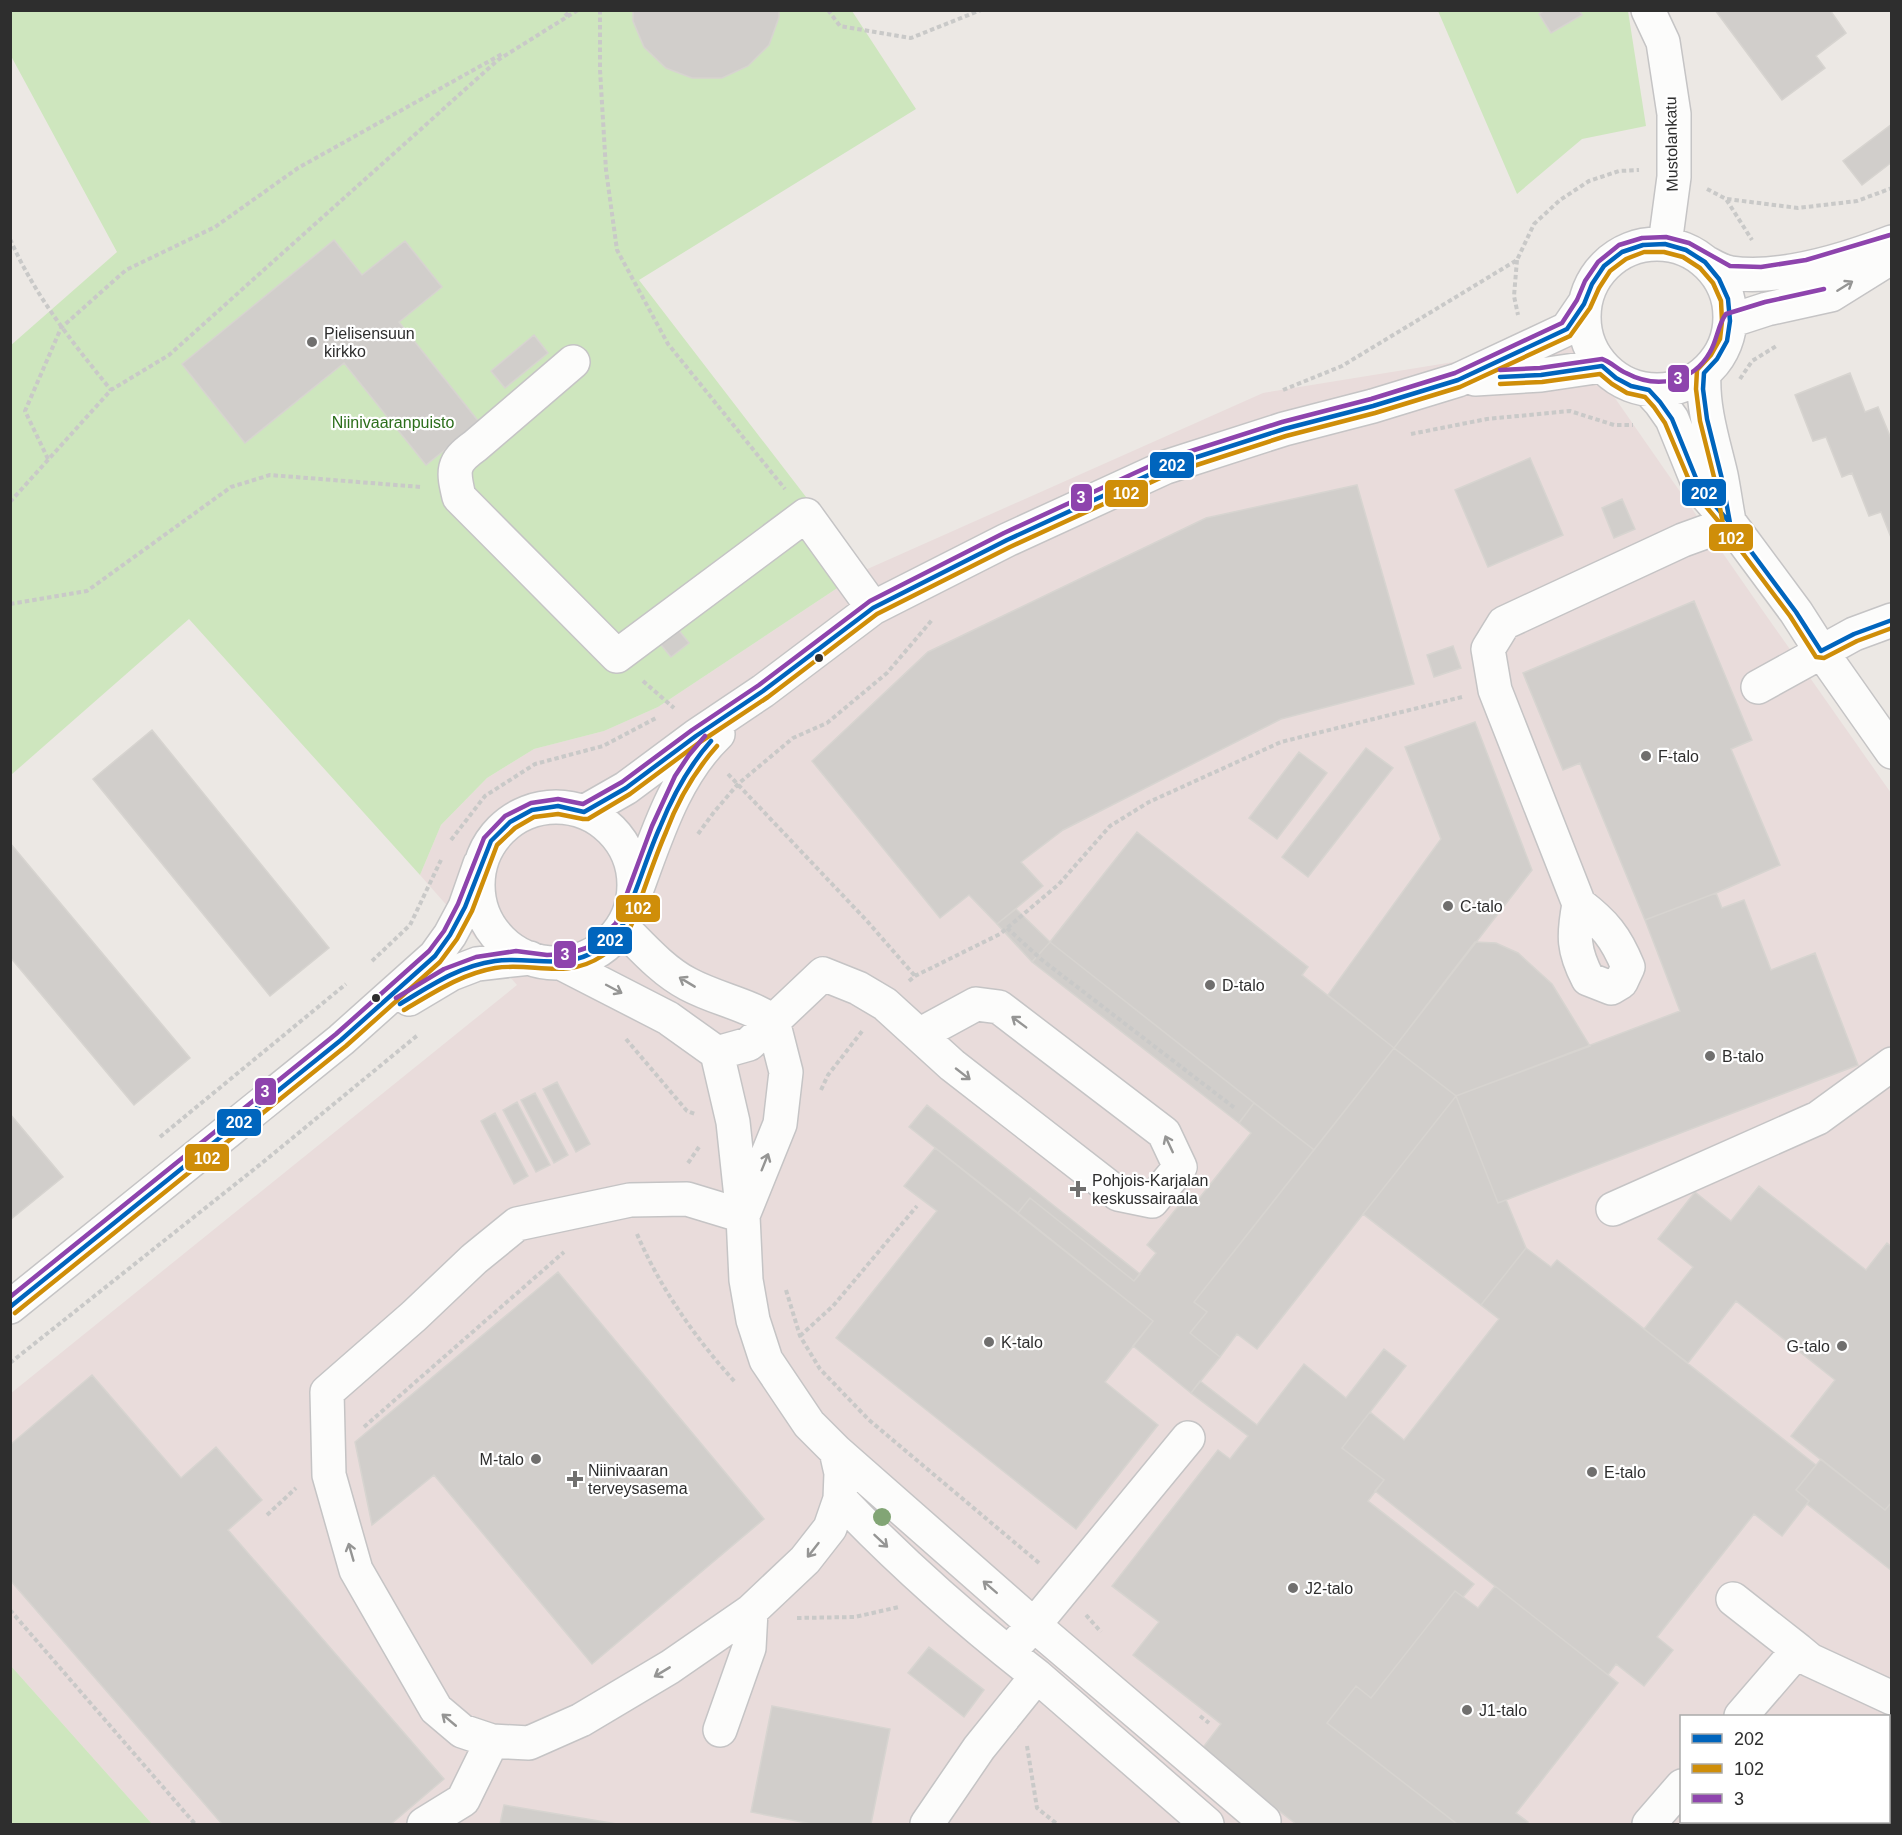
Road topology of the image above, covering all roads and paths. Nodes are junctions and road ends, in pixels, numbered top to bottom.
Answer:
1 (571, 10) edge
2 (578, 10) edge
3 (600, 10) edge
4 (828, 10) edge
5 (981, 10) edge
6 (1648, 10) edge
7 (559, 22) junction
8 (1674, 177) junction
9 (1892, 188) edge
10 (1726, 199) junction
11 (10, 239) edge
12 (1892, 242) edge
13 (1665, 244) junction
14 (1756, 246) dead end
15 (1892, 257) edge
16 (1705, 262) junction
17 (1584, 304) junction
18 (1730, 321) junction
19 (61, 328) junction
20 (573, 362) dead end
21 (1342, 366) dead end
22 (1602, 366) junction
23 (1704, 373) junction
24 (1458, 380) junction
25 (111, 390) junction
26 (1649, 390) junction
27 (1672, 419) junction
28 (1410, 434) dead end
29 (48, 459) junction
30 (459, 497) junction
31 (10, 502) edge
32 (806, 515) junction
33 (1730, 523) junction
34 (10, 604) edge
35 (873, 608) junction
36 (936, 616) dead end
37 (1892, 620) edge
38 (1821, 651) junction
39 (1758, 687) dead end
40 (763, 691) junction
41 (704, 748) junction
42 (1892, 752) edge
43 (738, 784) junction
44 (584, 812) junction
45 (695, 839) dead end
46 (480, 864) junction
47 (1579, 904) dead end
48 (626, 916) junction
49 (1007, 928) dead end
50 (546, 961) junction
51 (915, 976) dead end
52 (347, 983) dead end
53 (773, 1021) junction
54 (424, 1029) dead end
55 (919, 1035) junction
56 (623, 1037) dead end
57 (341, 1040) junction
58 (717, 1053) junction
59 (1892, 1064) edge
60 (1236, 1109) dead end
61 (698, 1115) dead end
62 (705, 1139) dead end
63 (156, 1140) dead end
64 (686, 1165) dead end
65 (917, 1206) dead end
66 (1613, 1209) dead end
67 (743, 1216) junction
68 (568, 1249) dead end
69 (10, 1307) edge
70 (766, 1360) junction
71 (10, 1363) edge
72 (724, 1370) dead end
73 (1188, 1438) dead end
74 (836, 1451) junction
75 (328, 1459) junction
76 (840, 1499) junction
77 (267, 1515) dead end
78 (1039, 1563) dead end
79 (1064, 1590) junction
80 (1733, 1599) dead end
81 (907, 1605) dead end
82 (10, 1610) edge
83 (751, 1611) junction
84 (1034, 1625) junction
85 (1103, 1634) dead end
86 (1798, 1650) junction
87 (1007, 1653) junction
88 (1027, 1688) junction
89 (1892, 1698) edge
90 (1742, 1715) edge
91 (1200, 1716) dead end
92 (1209, 1723) dead end
93 (720, 1730) dead end
94 (492, 1741) junction
95 (1680, 1788) edge
96 (195, 1824) edge
97 (424, 1824) edge
98 (927, 1824) edge
99 (1057, 1824) edge
100 (1207, 1824) edge
101 (1261, 1824) edge
102 (1649, 1824) edge

1 - 7 path
2 - 7 path
3 - 32 path
4 - 5 path
6 - 8 street, Mustolankatu
7 - 19 path
7 - 25 path
8 - 10 path
8 - 13 street, Mustolankatu
8 - 21 path
9 - 10 path
10 - 14 path
11 - 19 path
12 - 16 street
13 - 16 street
13 - 17 street
18 -> 15 street
16 - 18 street
17 - 22 street
17 - 24 street
18 - 23 street
19 - 25 path
19 - 29 path
20 - 30 street
22 - 24 street
22 - 26 street
23 - 26 street
23 - 33 street
24 - 35 street
25 - 29 path
26 - 27 street
27 - 28 path
27 - 33 street
29 - 31 path
30 - 32 street
30 - 34 path
32 - 35 street
33 - 38 street
33 - 47 street
35 - 40 street
36 - 43 path
37 - 38 street
38 - 39 street
38 - 42 street
40 - 41 street
40 - 44 street
41 - 43 path
41 - 48 street
43 - 45 path
43 - 51 path
44 - 46 street
44 - 48 street
46 - 50 street
46 - 57 street
48 - 50 street
53 -> 48 street
49 - 60 path
50 - 57 street
50 -> 58 street
52 - 63 path
53 - 55 street
53 - 58 street
67 -> 53 street
54 - 71 path
55 -> 55 street
56 - 61 path
57 - 69 street
58 - 67 street
59 - 66 street
62 - 64 path
65 - 70 path
67 - 70 street
67 - 75 street
68 - 75 path
70 - 72 path
70 - 74 street
73 - 79 street
74 - 76 street
84 -> 74 street
75 - 77 path
94 -> 75 street
76 -> 83 street
76 -> 87 street
78 - 79 path
79 - 84 street
79 - 85 path
80 - 86 street
81 - 83 path
82 - 96 path
83 - 93 street
83 -> 94 street
84 - 87 street
84 - 101 street
86 - 89 street
86 - 90 street
87 - 88 street
88 - 98 street
88 - 99 path
88 - 100 street
91 - 92 path
94 - 97 street
95 - 102 street

